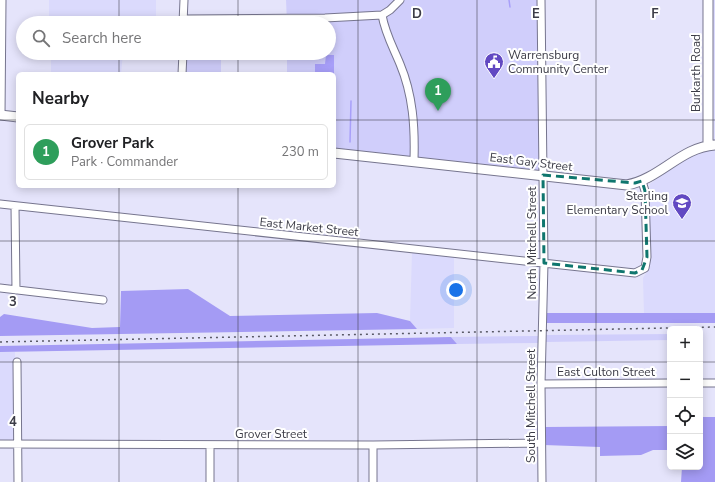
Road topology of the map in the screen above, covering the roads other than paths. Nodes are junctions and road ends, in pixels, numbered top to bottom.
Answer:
1 (2, 0) edge
2 (184, 0) edge
3 (400, 0) edge
4 (541, 0) edge
5 (708, 0) edge
6 (382, 15) junction
7 (184, 16) edge
8 (336, 17) edge
9 (183, 60) edge
10 (182, 72) edge
11 (1, 115) edge
12 (16, 117) edge
13 (712, 145) edge
14 (336, 153) edge
15 (414, 160) junction
16 (543, 175) junction
17 (642, 181) junction
18 (0, 204) edge
19 (15, 206) junction
20 (544, 264) junction
21 (0, 288) edge
22 (16, 290) junction
23 (103, 300) dead end
24 (542, 331) joint
25 (17, 362) dead end
26 (667, 383) edge
27 (703, 383) edge
28 (715, 383) edge
29 (541, 384) junction
30 (541, 443) junction
31 (0, 444) edge
32 (18, 444) junction
33 (210, 445) junction
34 (373, 445) junction
35 (18, 482) edge
36 (210, 482) edge
37 (373, 482) edge
38 (542, 482) edge

1 - 11 street
2 - 7 street
3 - 6 street
4 - 16 street, North Mitchell Street
5 - 13 main road, Burkarth Road
6 - 8 street
6 - 15 street
9 - 10 street
11 - 12 main road
13 - 17 main road, East Gay Street
14 - 15 main road, East Gay Street
15 - 16 main road, East Gay Street
16 - 17 main road, East Gay Street
16 - 20 street, North Mitchell Street
17 - 20 street, East Market Street
18 - 19 street, East Market Street
19 - 20 street, East Market Street
19 - 22 street
20 - 24 street, North Mitchell Street
21 - 22 street
22 - 23 street
24 - 29 street, South Mitchell Street
25 - 32 street
26 - 29 street, East Culton Street
27 - 28 street
29 - 30 street, South Mitchell Street
30 - 34 street, Grover Street
30 - 38 street, South Mitchell Street
31 - 32 street, Grover Street
32 - 33 street, Grover Street
32 - 35 street
33 - 34 street, Grover Street
33 - 36 street
34 - 37 street

